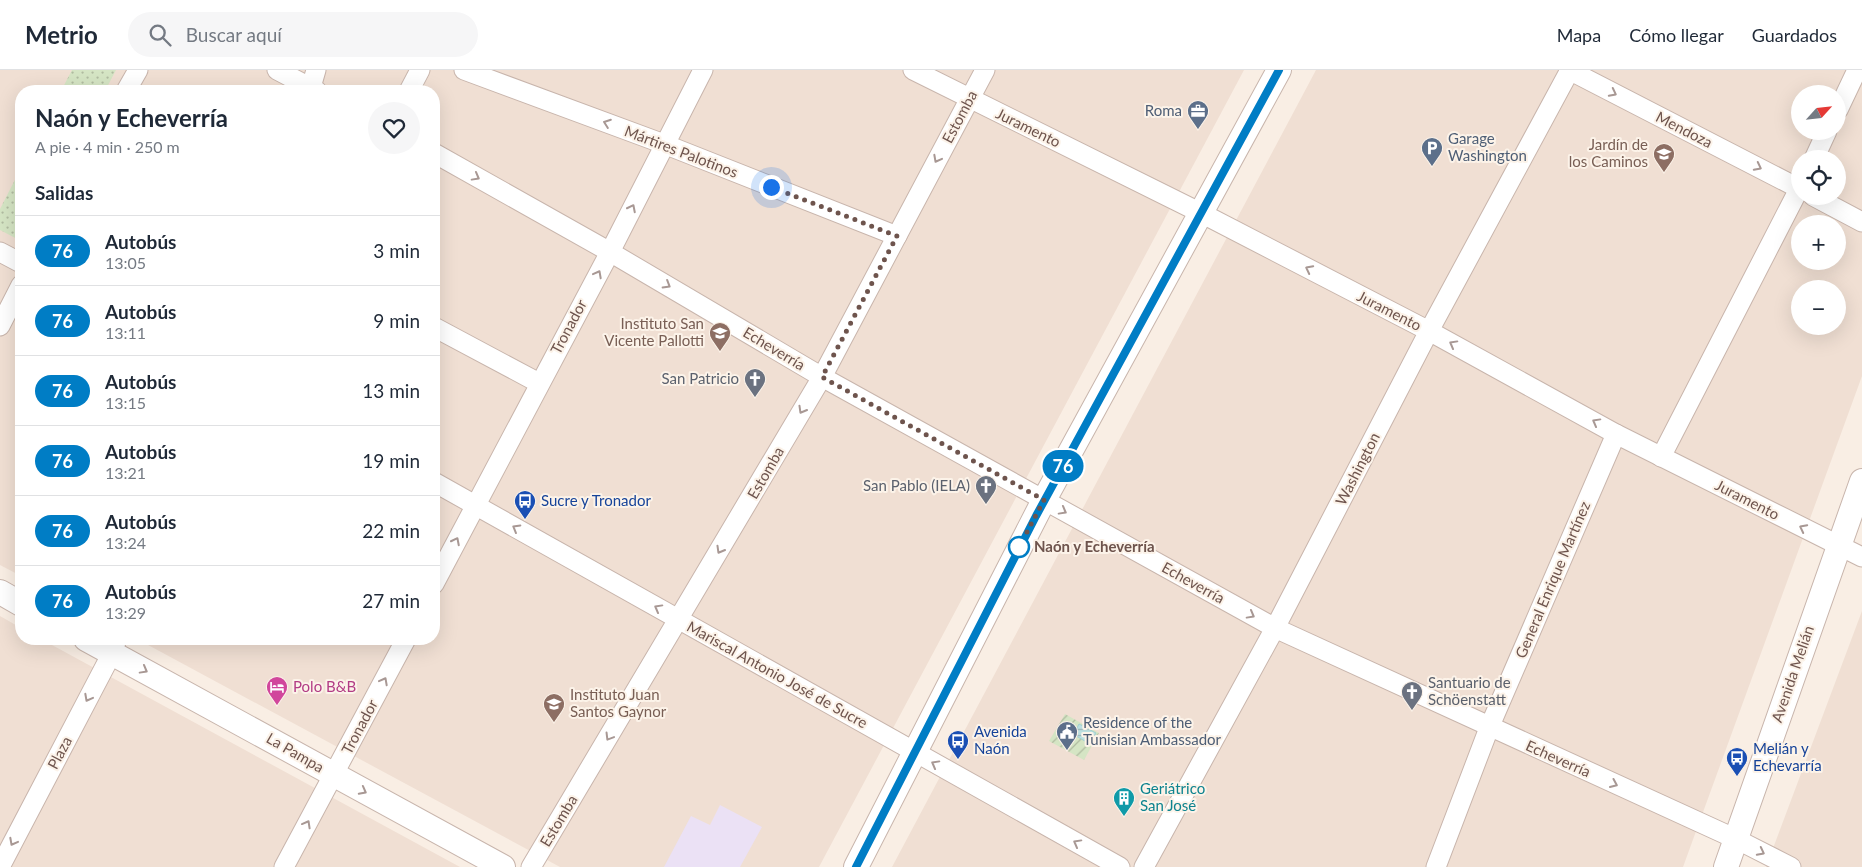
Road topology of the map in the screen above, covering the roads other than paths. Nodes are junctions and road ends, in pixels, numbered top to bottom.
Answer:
1 (138, 70) edge
2 (277, 70) edge
3 (316, 70) edge
4 (420, 70) edge
5 (464, 70) edge
6 (703, 70) edge
7 (913, 70) edge
8 (985, 70) edge
9 (1279, 70) edge
10 (1569, 70) edge
11 (1857, 70) edge
12 (129, 85) edge
13 (303, 85) edge
14 (313, 85) edge
15 (412, 85) edge
16 (1846, 93) edge
17 (969, 100) junction
18 (664, 144) junction
19 (440, 156) edge
20 (1791, 184) edge
21 (1795, 205) edge
22 (1831, 205) edge
23 (1201, 213) junction
24 (1862, 222) edge
25 (897, 236) junction
26 (0, 252) edge
27 (610, 252) junction
28 (15, 260) edge
29 (15, 297) edge
30 (0, 326) edge
31 (440, 329) edge
32 (1429, 331) junction
33 (822, 377) junction
34 (539, 383) junction
35 (1616, 434) junction
36 (1661, 457) junction
37 (1862, 480) edge
38 (440, 485) edge
39 (1044, 500) junction
40 (475, 504) junction
41 (1838, 545) junction
42 (1862, 558) edge
43 (440, 572) edge
44 (0, 592) edge
45 (15, 601) edge
46 (680, 620) junction
47 (1275, 628) junction
48 (403, 645) edge
49 (115, 646) edge
50 (1490, 728) junction
51 (913, 752) junction
52 (334, 776) junction
53 (1736, 839) junction
54 (0, 867) edge
55 (284, 867) edge
56 (503, 867) edge
57 (531, 867) edge
58 (856, 867) edge
59 (1120, 867) edge
60 (1144, 867) edge
61 (1436, 867) edge
62 (1726, 867) edge
63 (1791, 867) edge

1 - 12 street
2 - 13 street
3 - 14 street
4 - 15 street
18 -> 5 street, Mártires Palotinos
6 - 18 street, Tronador
7 - 17 street, Juramento
8 - 17 street, Estomba
9 - 23 street
10 -> 20 street, Mendoza
10 - 32 street, Washington
11 - 16 street
17 - 23 street, Juramento
17 -> 25 street, Estomba
18 - 25 street, Mártires Palotinos
27 -> 18 street, Tronador
19 -> 27 street, Echeverría
21 - 36 street
22 - 24 street, Mendoza
32 -> 23 street, Juramento
23 - 39 street
25 - 33 street, Estomba
26 - 28 street
27 -> 33 street, Echeverría
34 -> 27 street, Tronador
29 - 30 street
31 - 34 street
35 -> 32 street, Juramento
32 - 47 street, Washington
33 - 39 street, Echeverría
33 -> 46 street, Estomba
34 - 40 street, Tronador
35 - 36 street, Juramento
35 - 50 street, General Enrique Martínez
41 -> 36 street, Juramento
37 - 41 street, Avenida Melián
38 - 40 street, Mariscal Antonio José de Sucre
39 -> 47 street, Echeverría
39 - 51 street
43 -> 40 street, Tronador
46 -> 40 street, Mariscal Antonio José de Sucre
41 - 42 street, Juramento
41 - 53 street, Avenida Melián
44 - 45 street
46 - 51 street, Mariscal Antonio José de Sucre
46 -> 57 street, Estomba
47 - 50 street, Echeverría
47 - 60 street, Washington
52 -> 48 street, Tronador
49 -> 52 street, La Pampa
49 -> 54 street, Plaza
50 -> 53 street, Echeverría
50 - 61 street, General Enrique Martínez
51 - 58 street
59 -> 51 street, Mariscal Antonio José de Sucre
55 -> 52 street, Tronador
52 -> 56 street, La Pampa
53 - 62 street, Avenida Melián
53 -> 63 street, Echeverría

